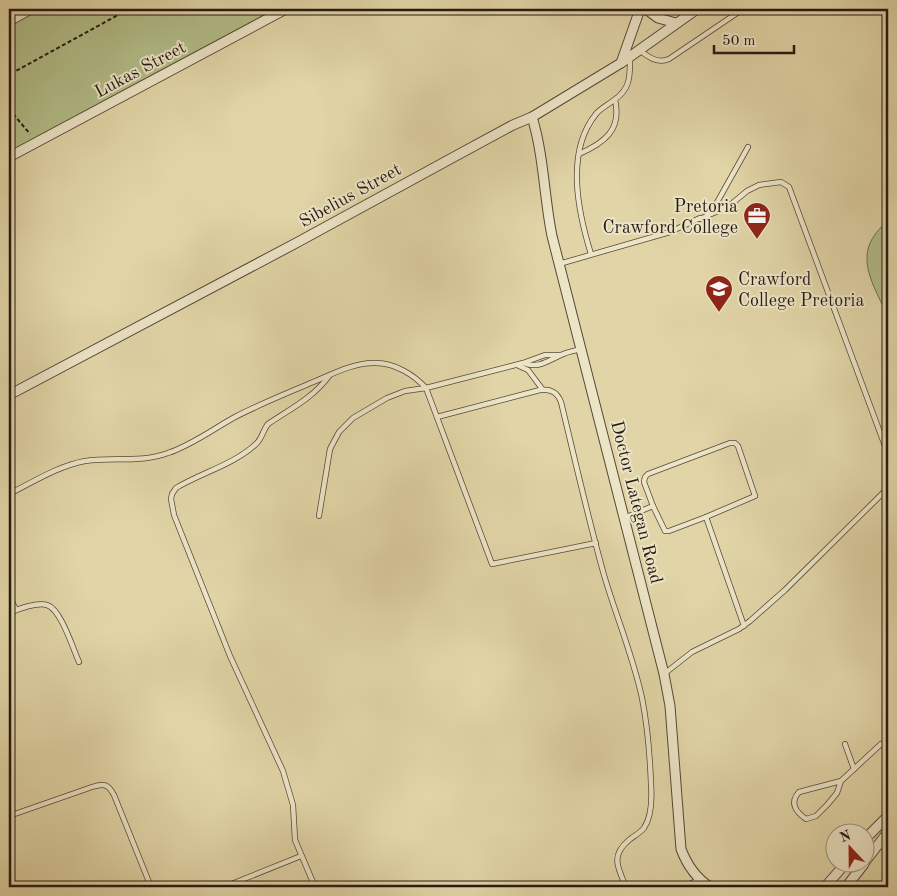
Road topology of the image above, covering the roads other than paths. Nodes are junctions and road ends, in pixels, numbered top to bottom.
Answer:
1 (30, 9) edge
2 (286, 9) edge
3 (640, 9) edge
4 (646, 9) edge
5 (697, 9) edge
6 (744, 9) edge
7 (9, 21) edge
8 (676, 23) junction
9 (639, 50) junction
10 (630, 56) junction
11 (621, 64) junction
12 (615, 100) junction
13 (532, 117) junction
14 (748, 147) dead end
15 (579, 154) junction
16 (9, 157) edge
17 (700, 219) junction
18 (592, 254) junction
19 (559, 264) junction
20 (581, 349) junction
21 (560, 355) junction
22 (523, 363) junction
23 (516, 365) junction
24 (330, 375) junction
25 (426, 388) junction
26 (543, 390) junction
27 (9, 395) edge
28 (437, 417) junction
29 (888, 454) edge
30 (888, 488) edge
31 (9, 494) edge
32 (653, 506) junction
33 (319, 516) dead end
34 (706, 517) junction
35 (624, 518) junction
36 (596, 542) junction
37 (9, 595) edge
38 (16, 610) junction
39 (9, 613) edge
40 (744, 626) junction
41 (78, 662) dead end
42 (664, 674) junction
43 (888, 742) edge
44 (845, 744) dead end
45 (854, 769) junction
46 (841, 781) junction
47 (9, 816) edge
48 (888, 816) edge
49 (874, 830) edge
50 (888, 832) edge
51 (874, 850) edge
52 (301, 856) junction
53 (836, 874) edge
54 (856, 874) edge
55 (700, 879) junction
56 (150, 887) edge
57 (224, 887) edge
58 (315, 887) edge
59 (626, 887) edge
60 (684, 887) edge
61 (710, 887) edge
62 (825, 887) edge
63 (846, 887) edge

1 - 7 street
2 - 16 street, Lukas Street
3 - 11 street
4 - 8 street
5 - 8 street, Sibelius Street
6 - 9 lane
8 - 9 street, Sibelius Street
9 - 10 street, Sibelius Street
10 - 11 street, Sibelius Street
10 - 12 lane
11 - 13 street, Sibelius Street
12 - 15 lane
12 - 15 lane
13 - 19 street, Doctor Lategan Road
13 - 27 street, Sibelius Street
14 - 17 lane
15 - 18 lane
17 - 18 lane
17 - 29 lane
18 - 19 lane
19 - 20 street, Doctor Lategan Road
20 - 21 lane
20 - 35 street, Doctor Lategan Road
21 - 22 lane
21 - 22 lane
22 - 23 lane
23 - 25 lane
23 - 26 lane
24 - 25 lane
24 - 31 lane
24 - 52 lane
25 - 28 lane
25 - 33 lane
26 - 28 lane
26 - 36 lane
28 - 36 lane
30 - 40 lane
32 - 34 lane
32 - 34 lane
32 - 35 lane
34 - 40 lane
35 - 42 street, Doctor Lategan Road
36 - 59 lane
37 - 38 lane
38 - 39 lane
38 - 41 lane
40 - 42 lane
42 - 55 street, Doctor Lategan Road
43 - 45 lane
44 - 45 lane
45 - 46 lane
46 - 46 lane
47 - 56 lane
48 - 49 street
50 - 51 street
52 - 57 lane
52 - 58 lane
53 - 62 street
54 - 63 street
55 - 60 lane
55 - 61 street, Doctor Lategan Road

